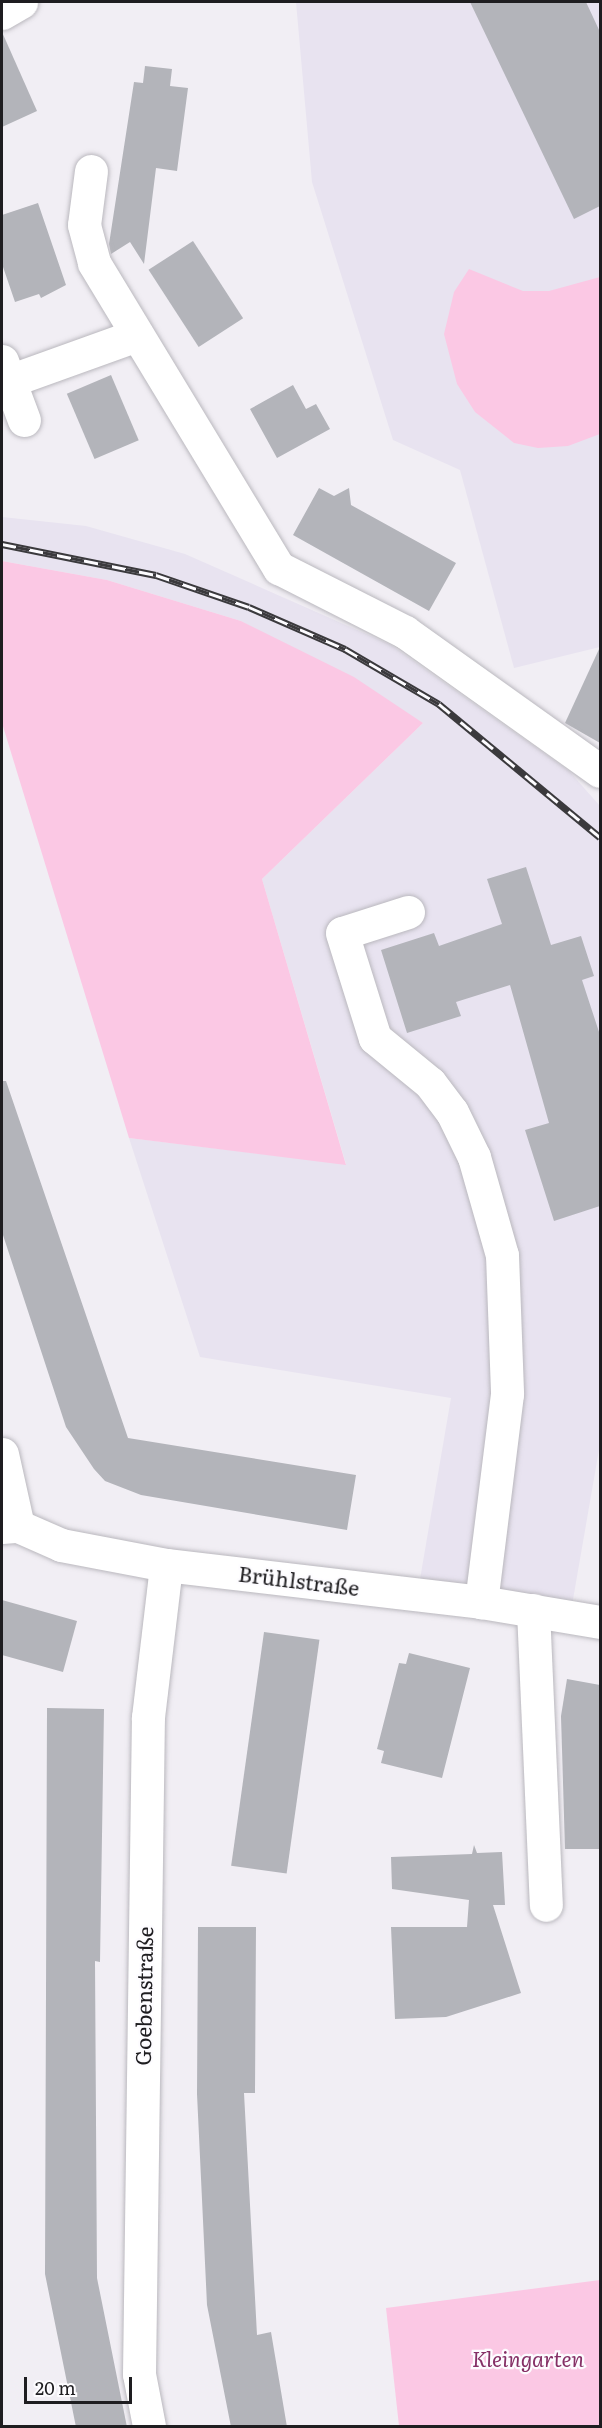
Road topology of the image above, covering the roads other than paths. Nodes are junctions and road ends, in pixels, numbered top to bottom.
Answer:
1 (21, 2) edge
2 (2, 13) edge
3 (91, 171) dead end
4 (137, 335) junction
5 (5, 371) edge
6 (24, 420) dead end
7 (600, 771) edge
8 (408, 912) dead end
9 (2, 1454) edge
10 (10, 1526) edge
11 (166, 1565) junction
12 (481, 1602) junction
13 (533, 1610) junction
14 (600, 1622) edge
15 (546, 1905) dead end
16 (149, 2427) edge

1 - 2 street
3 - 4 street
4 - 5 street
4 - 7 street
5 - 6 street
8 - 12 street
9 - 10 street
10 - 11 street, Brühlstraße
11 - 12 street, Brühlstraße
11 - 16 street, Goebenstraße
12 - 13 street, Brühlstraße
13 - 14 street, Brühlstraße
13 - 15 street

